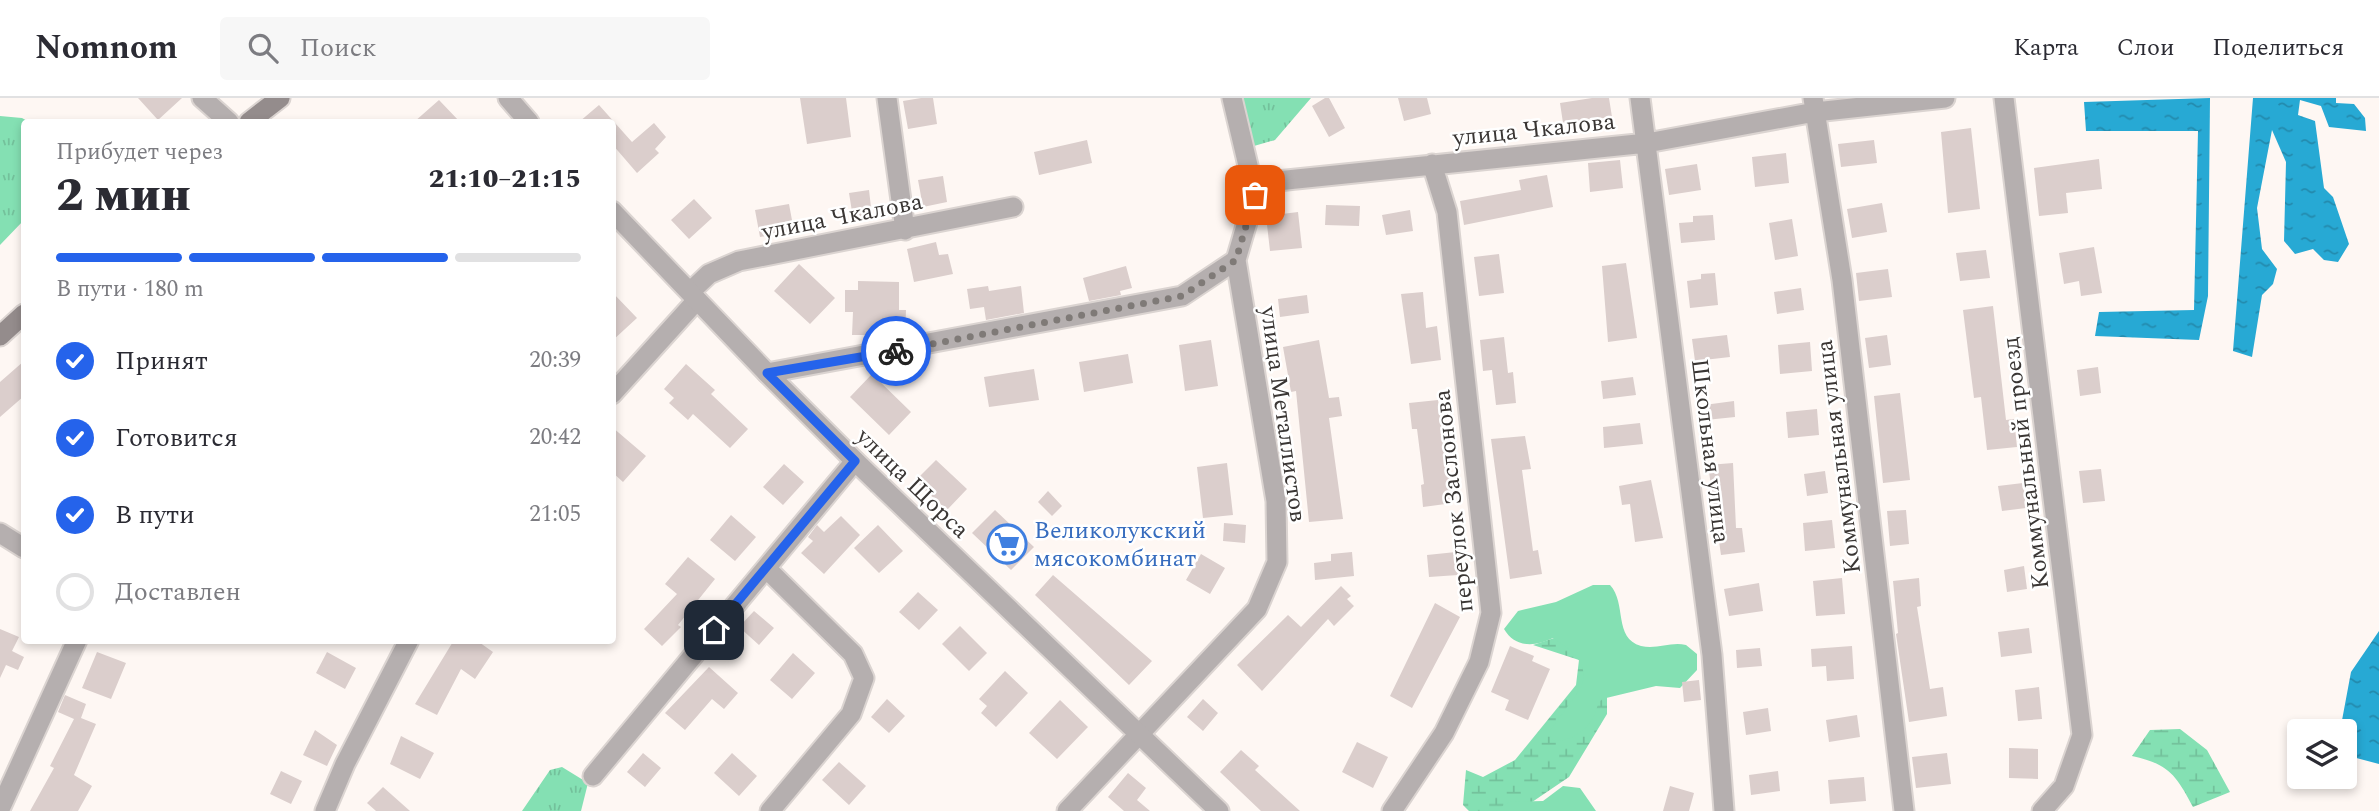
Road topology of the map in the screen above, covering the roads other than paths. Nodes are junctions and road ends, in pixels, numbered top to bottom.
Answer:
1 (202, 98) edge
2 (280, 98) edge
3 (508, 98) edge
4 (887, 98) edge
5 (1231, 98) edge
6 (1640, 98) edge
7 (1945, 98) edge
8 (2004, 98) edge
9 (1814, 105) edge
10 (226, 119) edge
11 (252, 119) edge
12 (526, 119) edge
13 (1647, 143) junction
14 (1432, 164) junction
15 (1255, 195) junction
16 (1013, 207) dead end
17 (616, 215) edge
18 (905, 230) junction
19 (1236, 260) junction
20 (694, 296) junction
21 (21, 317) edge
22 (0, 336) edge
23 (767, 373) junction
24 (616, 389) edge
25 (855, 461) junction
26 (0, 533) edge
27 (21, 546) edge
28 (766, 568) junction
29 (76, 644) edge
30 (407, 644) edge
31 (1138, 733) junction
32 (593, 776) dead end
33 (0, 808) edge
34 (325, 811) edge
35 (770, 811) edge
36 (1067, 811) edge
37 (1219, 811) edge
38 (1392, 811) edge
39 (1724, 811) edge
40 (1904, 811) edge
41 (2042, 811) edge

1 - 10 street
2 - 11 main road
3 - 12 street
4 - 18 street
5 - 15 street
6 - 13 street, Школьная улица
7 - 9 street, улица Чкалова
8 - 41 street, Коммунальный проезд
9 - 13 street, улица Чкалова
9 - 40 street, Коммунальная улица
13 - 14 street, улица Чкалова
13 - 39 street, Школьная улица
14 - 15 street, улица Чкалова
14 - 38 street, переулок Заслонова
15 - 19 street, улица Металлистов
16 - 18 street, улица Чкалова
17 - 20 street, улица Щорса
18 - 20 street, улица Чкалова
19 - 23 street
19 - 31 street, улица Металлистов
20 - 23 street, улица Щорса
20 - 24 street, улица Чкалова
21 - 22 main road
23 - 25 street, улица Щорса
25 - 28 street
25 - 31 street, улица Щорса
26 - 27 street
28 - 32 street
28 - 35 street
29 - 33 street
30 - 34 street
31 - 36 street, улица Металлистов
31 - 37 street, улица Щорса

